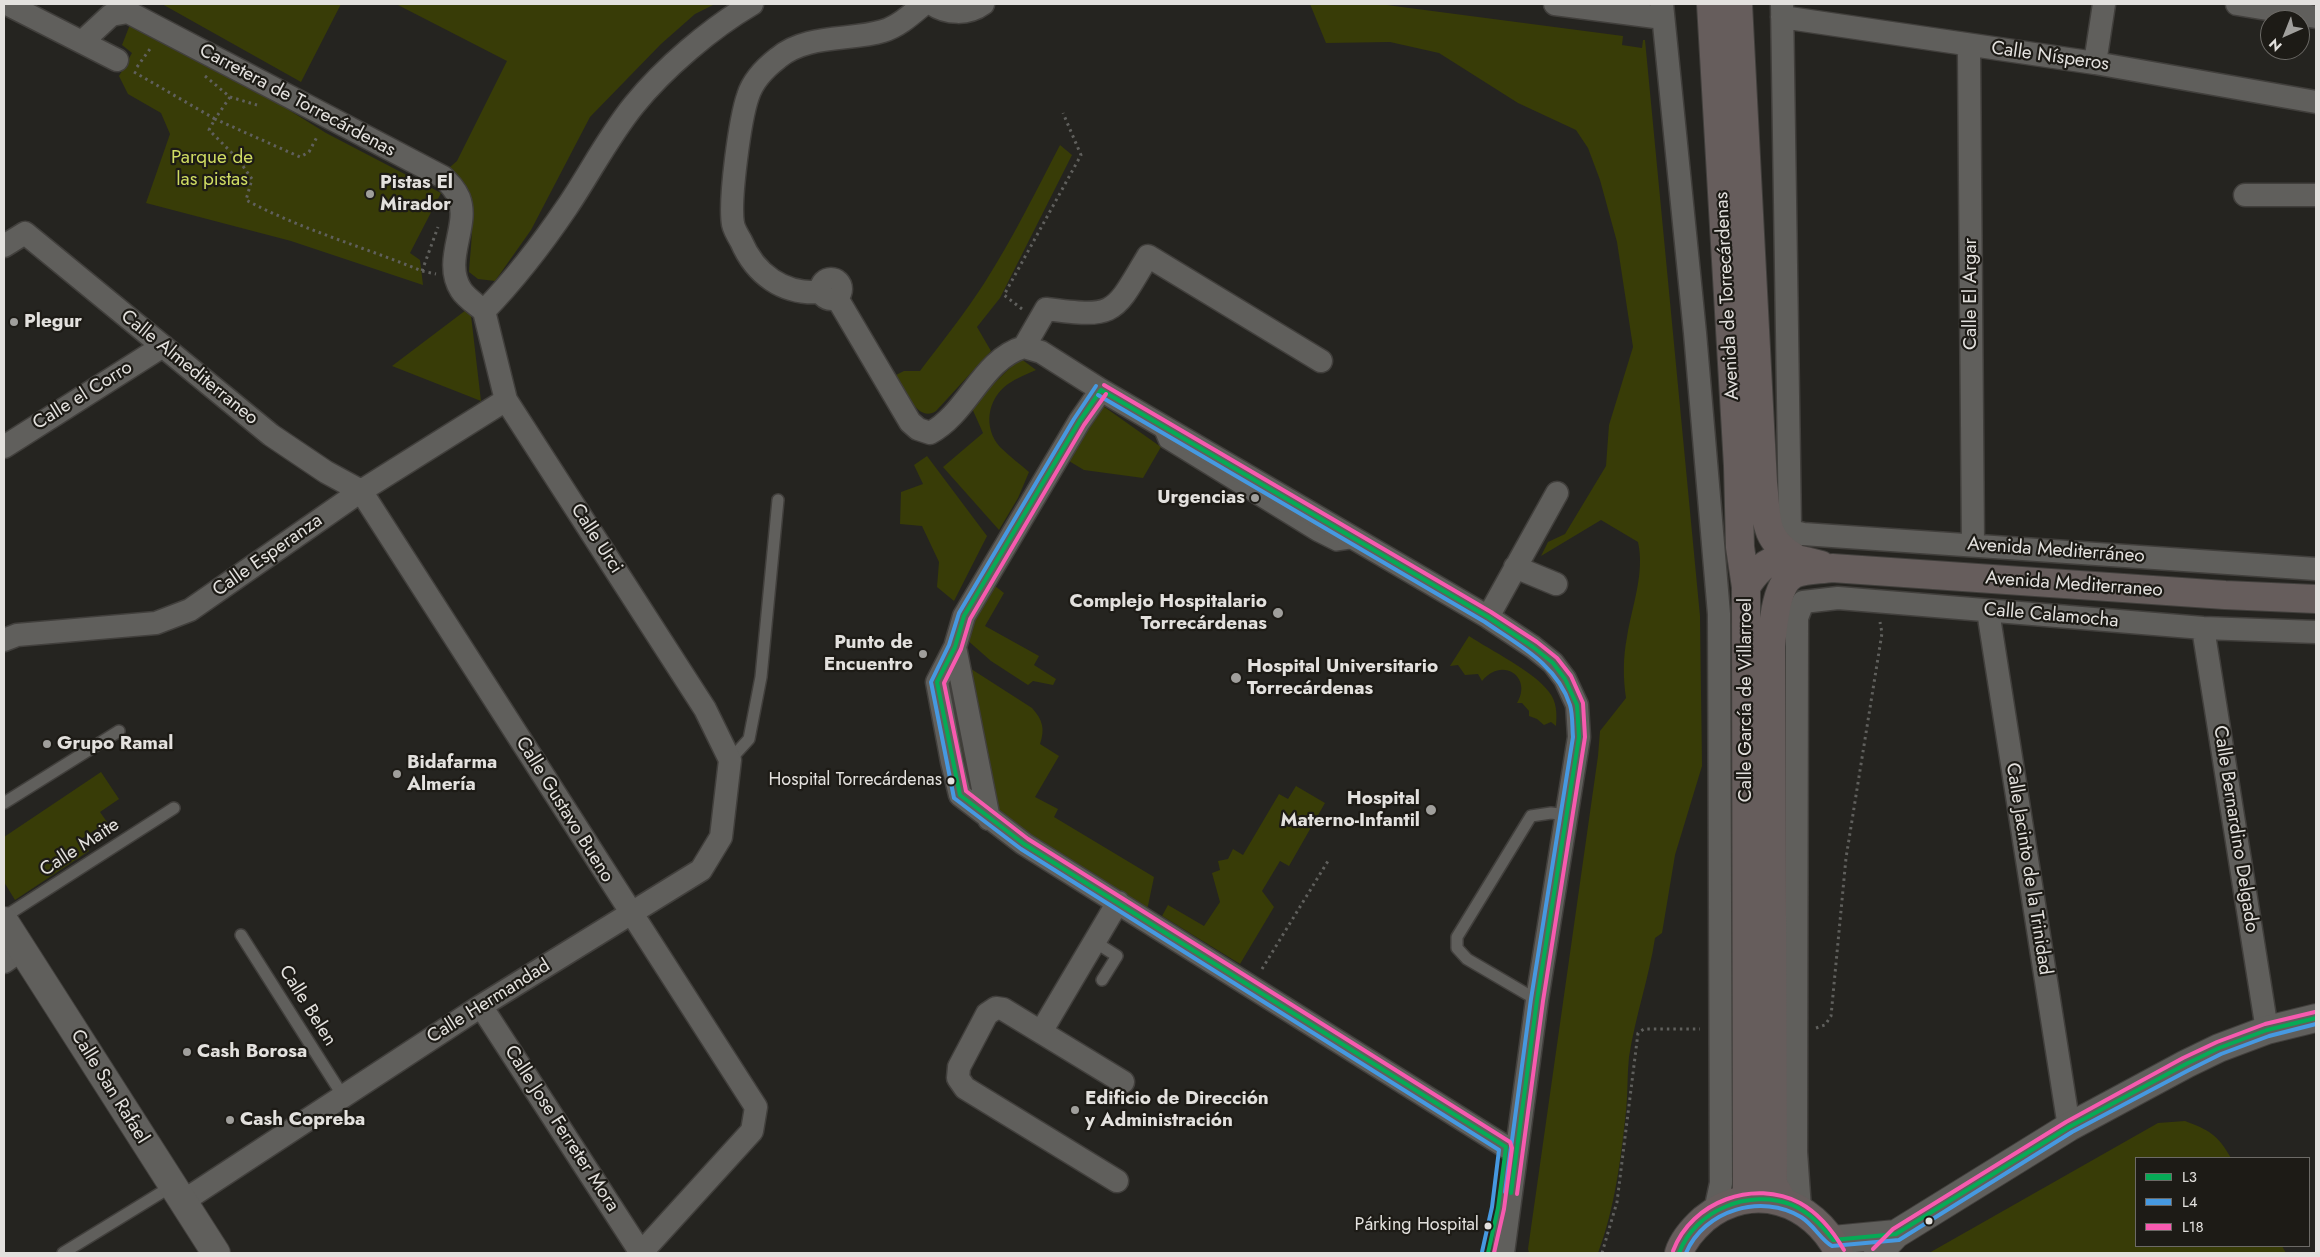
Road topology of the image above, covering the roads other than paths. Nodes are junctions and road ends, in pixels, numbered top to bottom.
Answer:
1 (7, 4) edge
2 (752, 4) edge
3 (924, 4) edge
4 (932, 4) edge
5 (983, 4) edge
6 (1555, 4) edge
7 (1710, 4) edge
8 (1738, 4) edge
9 (2104, 4) edge
10 (2237, 4) edge
11 (1662, 11) edge
12 (1782, 11) edge
13 (2316, 17) edge
14 (82, 42) junction
15 (1965, 44) junction
16 (117, 60) dead end
17 (2095, 63) junction
18 (2316, 102) edge
19 (2245, 195) dead end
20 (2316, 195) edge
21 (4, 246) edge
22 (484, 311) junction
23 (163, 346) junction
24 (1024, 347) junction
25 (1321, 361) dead end
26 (1101, 390) junction
27 (506, 400) junction
28 (4, 447) edge
29 (1763, 483) junction
30 (361, 491) junction
31 (1557, 493) dead end
32 (778, 500) dead end
33 (1794, 545) junction
34 (1972, 545) junction
35 (1764, 564) junction
36 (1515, 567) junction
37 (1832, 568) junction
38 (2316, 569) edge
39 (1716, 575) joint
40 (1556, 584) dead end
41 (1746, 587) junction
42 (2316, 599) edge
43 (1988, 611) junction
44 (1488, 617) junction
45 (2203, 628) junction
46 (2316, 632) edge
47 (4, 640) edge
48 (1771, 646) junction
49 (119, 731) dead end
50 (730, 760) junction
51 (4, 803) edge
52 (174, 808) dead end
53 (1567, 815) junction
54 (1118, 902) junction
55 (630, 913) junction
56 (4, 919) edge
57 (241, 935) dead end
58 (1095, 942) junction
59 (13, 956) edge
60 (1102, 980) dead end
61 (1537, 1000) junction
62 (481, 1006) junction
63 (2316, 1018) edge
64 (2267, 1030) junction
65 (1041, 1032) junction
66 (1123, 1082) dead end
67 (344, 1096) junction
68 (1523, 1098) junction
69 (2069, 1127) junction
70 (1506, 1147) junction
71 (1117, 1181) dead end
72 (177, 1194) junction
73 (1747, 1200) junction
74 (1791, 1206) junction
75 (1715, 1211) junction
76 (1887, 1244) edge
77 (1836, 1247) edge
78 (63, 1253) edge
79 (216, 1253) edge
80 (641, 1253) edge
81 (1488, 1253) edge
82 (1503, 1253) edge
83 (1680, 1253) edge

1 - 14 street
2 - 22 street
3 - 24 street
4 - 5 street
6 - 11 street
7 - 41 main road, Avenida de Torrecárdenas
8 - 29 main road, Avenida de Torrecárdenas
9 - 17 street
10 - 13 street
11 - 39 street, Avenida de Torrecárdenas
12 - 15 street, Calle Nísperos
12 - 33 street
14 - 16 street
14 - 22 street, Carretera de Torrecárdenas
15 - 17 street, Calle Nísperos
15 - 34 street, Calle El Argar
17 - 18 street, Calle Nísperos
19 - 20 street
21 - 23 street, Calle Almediterraneo
22 - 27 street, Calle Urci
23 - 28 street, Calle el Corro
23 - 30 street, Calle Almediterraneo
24 - 25 street
24 - 26 street
26 - 44 street
26 - 54 street
27 - 30 street, Calle Esperanza
27 - 50 street, Calle Urci
29 - 33 main road
29 - 35 main road
30 - 47 street, Calle Esperanza
30 - 55 street, Calle Gustavo Bueno
31 - 36 street
32 - 50 lane
33 - 34 street, Avenida Mediterráneo
33 - 35 main road
33 - 37 main road
34 - 38 street, Avenida Mediterráneo
35 - 41 main road, Calle García de Villarroel
35 - 48 main road
36 - 40 street
36 - 44 street
37 - 42 main road, Avenida Mediterraneo
37 - 48 main road, Calle García de Villarroel
39 - 75 street, Calle García de Villarroel
41 - 73 main road, Calle García de Villarroel
43 - 45 street, Calle Calamocha
43 - 69 street, Calle Jacinto de la Trinidad
43 - 74 street, Calle Calamocha
44 - 53 street
45 - 46 street, Calle Calamocha
45 - 64 street, Calle Bernardino Delgado
48 - 74 main road, Calle García de Villarroel
49 - 51 lane
50 - 55 street, Calle Hermandad
52 - 56 lane, Calle Maite
53 - 61 street
53 - 61 lane
54 - 58 street
54 - 70 street
55 - 62 street, Calle Hermandad
55 - 80 street, Calle Gustavo Bueno
56 - 59 street, Calle San Rafael
57 - 67 lane, Calle Belen
58 - 60 lane
58 - 65 street
59 - 72 street, Calle San Rafael
61 - 68 street
62 - 67 street, Calle Hermandad
62 - 80 street, Calle Jose Ferreter Mora
63 - 64 street
64 - 69 street
65 - 66 street
65 - 71 street
67 - 72 street, Calle Hermandad
68 - 70 street
68 - 82 street
69 - 76 street
70 - 81 street
72 - 78 lane, Calle Hermandad
72 - 79 street, Calle San Rafael
73 - 74 main road
73 - 75 main road
74 - 77 main road
75 - 83 main road
76 - 77 street

